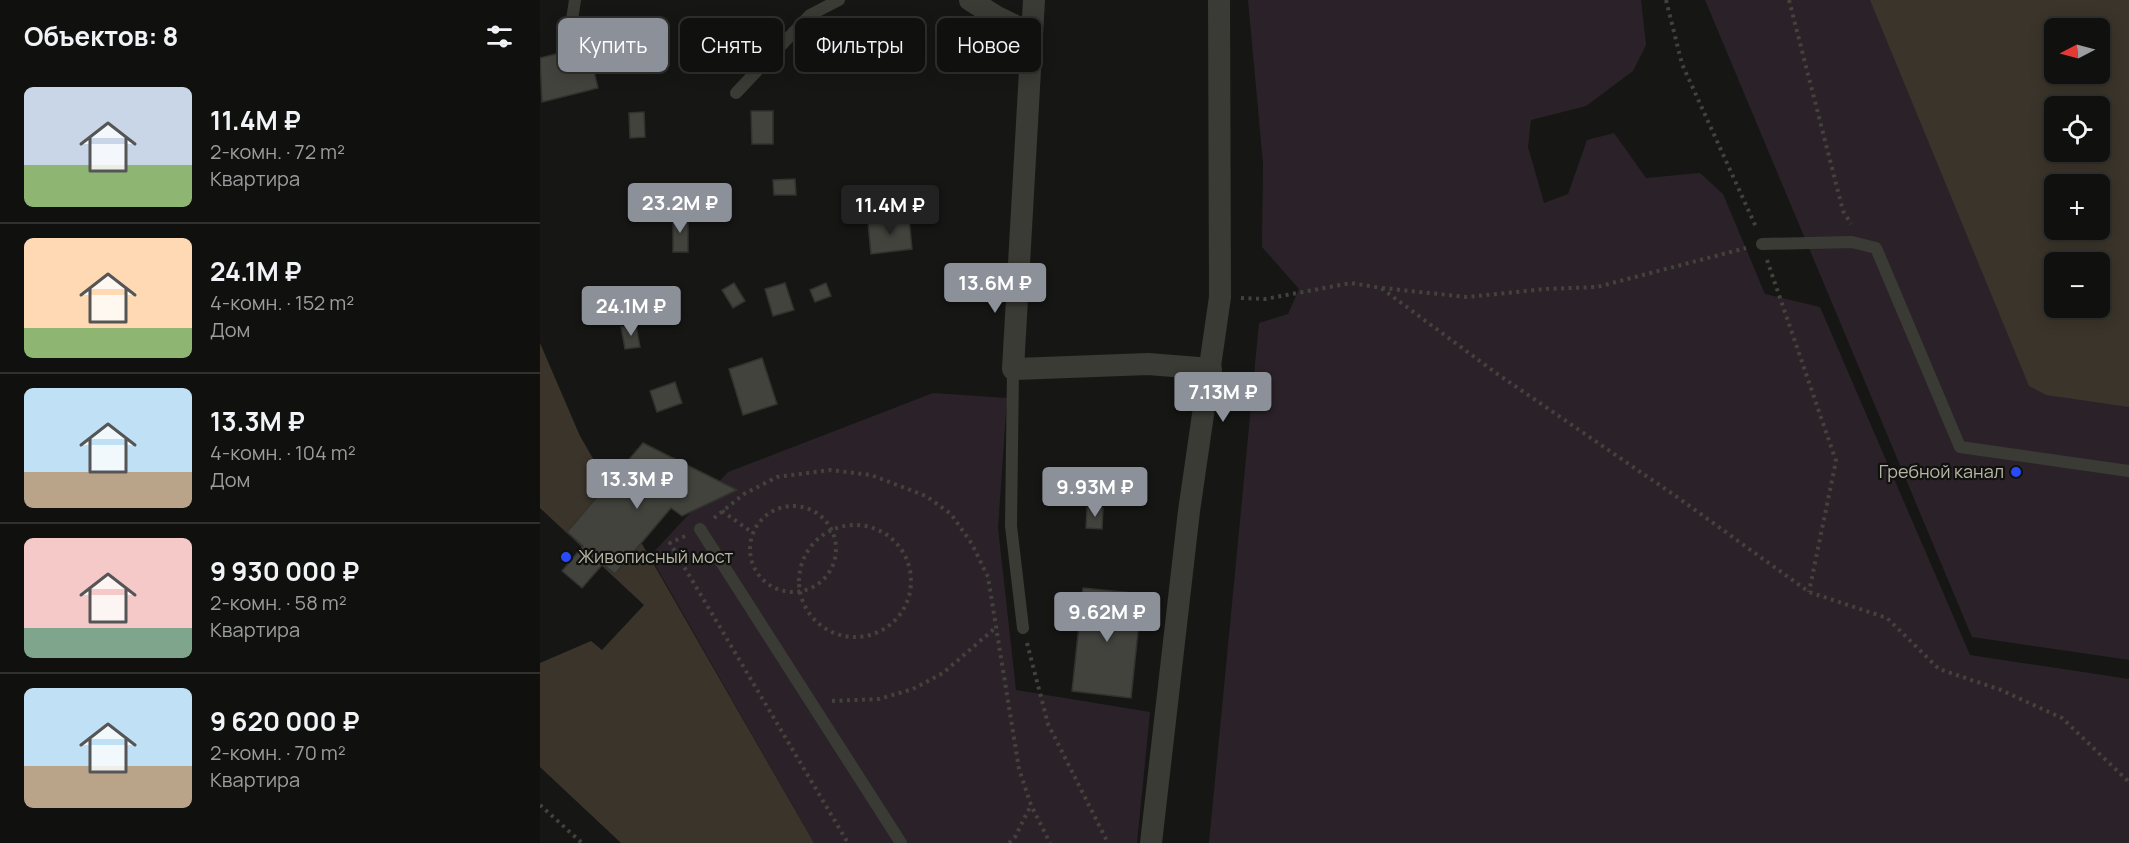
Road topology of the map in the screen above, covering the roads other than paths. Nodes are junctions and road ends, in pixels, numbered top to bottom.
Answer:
1 (575, 0) edge
2 (839, 0) edge
3 (970, 0) edge
4 (1034, 0) edge
5 (1219, 0) edge
6 (996, 9) edge
7 (572, 18) edge
8 (1009, 18) edge
9 (1032, 18) edge
10 (1028, 72) edge
11 (736, 93) dead end
12 (1762, 244) road end
13 (1013, 369) junction
14 (1211, 369) junction
15 (2129, 471) edge
16 (700, 529) road end
17 (1023, 628) road end
18 (901, 843) edge
19 (1151, 843) edge

1 - 7 lane
2 - 11 lane
3 - 6 street
4 - 9 street
5 - 14 street
6 - 8 street
10 - 13 street
12 - 15 lane
13 - 14 street
13 - 17 lane
14 - 19 street
16 - 18 lane

